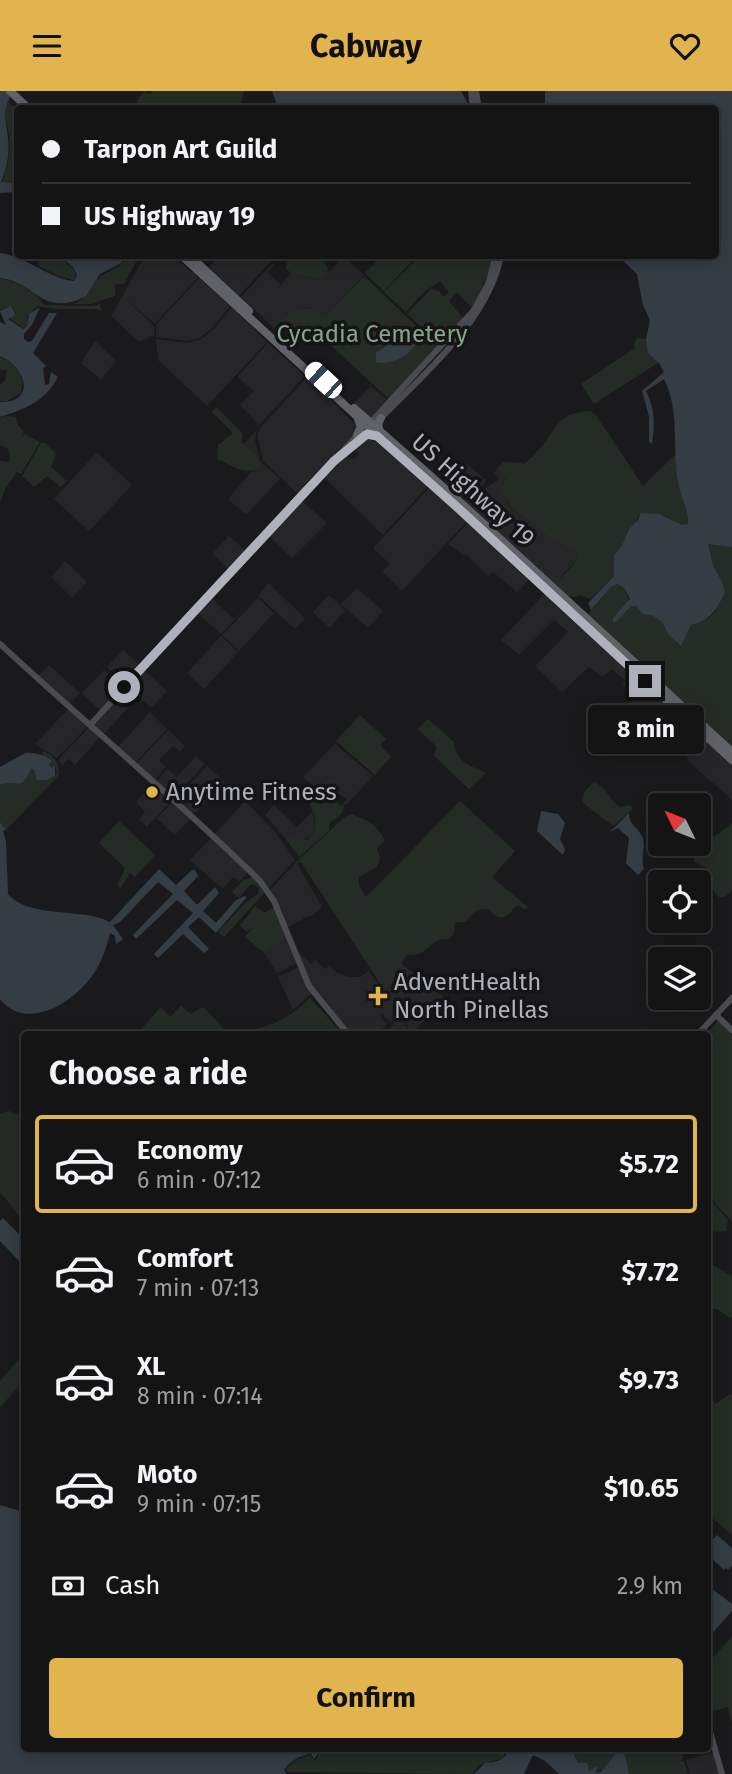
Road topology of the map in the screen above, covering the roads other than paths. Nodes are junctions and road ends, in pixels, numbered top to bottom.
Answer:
1 (3, 91) edge
2 (12, 95) edge
3 (187, 259) edge
4 (187, 259) edge
5 (495, 259) edge
6 (500, 259) edge
7 (477, 311) junction
8 (273, 337) junction
9 (414, 377) junction
10 (406, 392) junction
11 (372, 424) junction
12 (359, 437) junction
13 (433, 481) junction
14 (536, 576) junction
15 (573, 611) junction
16 (0, 644) edge
17 (626, 659) junction
18 (660, 691) junction
19 (91, 724) junction
20 (711, 738) junction
21 (732, 756) edge
22 (732, 1000) edge
23 (718, 1016) junction
24 (732, 1028) edge
25 (346, 1031) edge
26 (703, 1031) edge
27 (711, 1735) edge
28 (722, 1774) edge

1 - 2 highway
3 - 8 highway, US Highway 19
4 - 8 highway, US Highway 19
5 - 7 main road
6 - 7 main road
7 - 9 main road
7 - 10 main road
8 - 11 highway, US Highway 19
8 - 11 highway, US Highway 19
9 - 10 main road
9 - 11 main road
10 - 11 main road
11 - 12 highway
11 - 12 highway
11 - 13 highway, US Highway 19
11 - 13 highway, US Highway 19
12 - 19 main road
13 - 14 highway, US Highway 19
13 - 14 highway, US Highway 19
14 - 15 highway, US Highway 19
14 - 15 highway, US Highway 19
15 - 17 highway, US Highway 19
15 - 17 highway, US Highway 19
16 - 19 main road
17 - 18 highway
17 - 18 highway, US Highway 19
18 - 20 highway
18 - 20 highway
19 - 25 main road
20 - 21 highway
22 - 23 main road
23 - 24 main road
23 - 26 main road
27 - 28 main road

